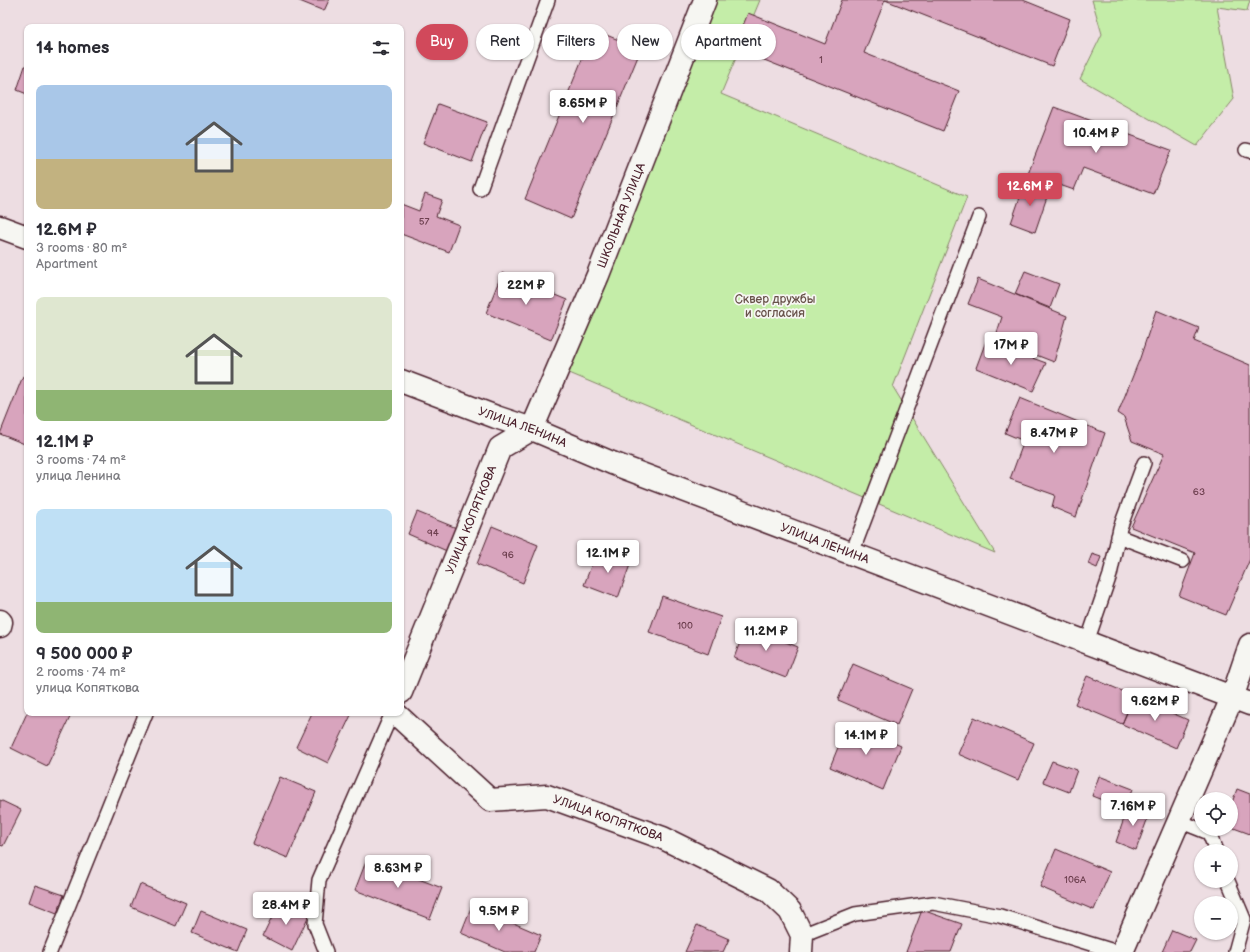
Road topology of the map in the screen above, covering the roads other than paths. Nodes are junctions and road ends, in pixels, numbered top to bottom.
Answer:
1 (548, 0) edge
2 (705, 0) edge
3 (480, 189) dead end
4 (979, 217) dead end
5 (0, 227) edge
6 (24, 236) edge
7 (404, 382) edge
8 (532, 429) junction
9 (1144, 462) dead end
10 (1118, 536) junction
11 (852, 554) junction
12 (1183, 560) dead end
13 (0, 621) edge
14 (0, 626) edge
15 (1087, 642) junction
16 (1250, 645) edge
17 (404, 685) edge
18 (1241, 701) edge
19 (145, 716) edge
20 (391, 716) edge
21 (398, 716) edge
22 (1179, 821) junction
23 (1213, 844) edge
24 (1231, 888) edge
25 (802, 943) edge
26 (50, 952) edge
27 (326, 952) edge
28 (1117, 952) edge
29 (1122, 952) edge
30 (1235, 952) edge

1 - 3 lane
2 - 8 street, ШКОЛЬНАЯ УЛИЦА
4 - 11 lane
5 - 6 street
7 - 8 street, УЛИЦА ЛЕНИНА
8 - 11 street, УЛИЦА ЛЕНИНА
8 - 17 street, УЛИЦА КОПЯТКОВА
9 - 10 lane
10 - 12 lane
10 - 15 lane
11 - 15 street, УЛИЦА ЛЕНИНА
13 - 14 street
15 - 18 street, УЛИЦА ЛЕНИНА
16 - 18 street
18 - 22 street
19 - 26 lane
20 - 27 lane
21 - 25 street, УЛИЦА КОПЯТКОВА
22 - 23 lane
22 - 29 street
24 - 30 lane
25 - 28 lane

